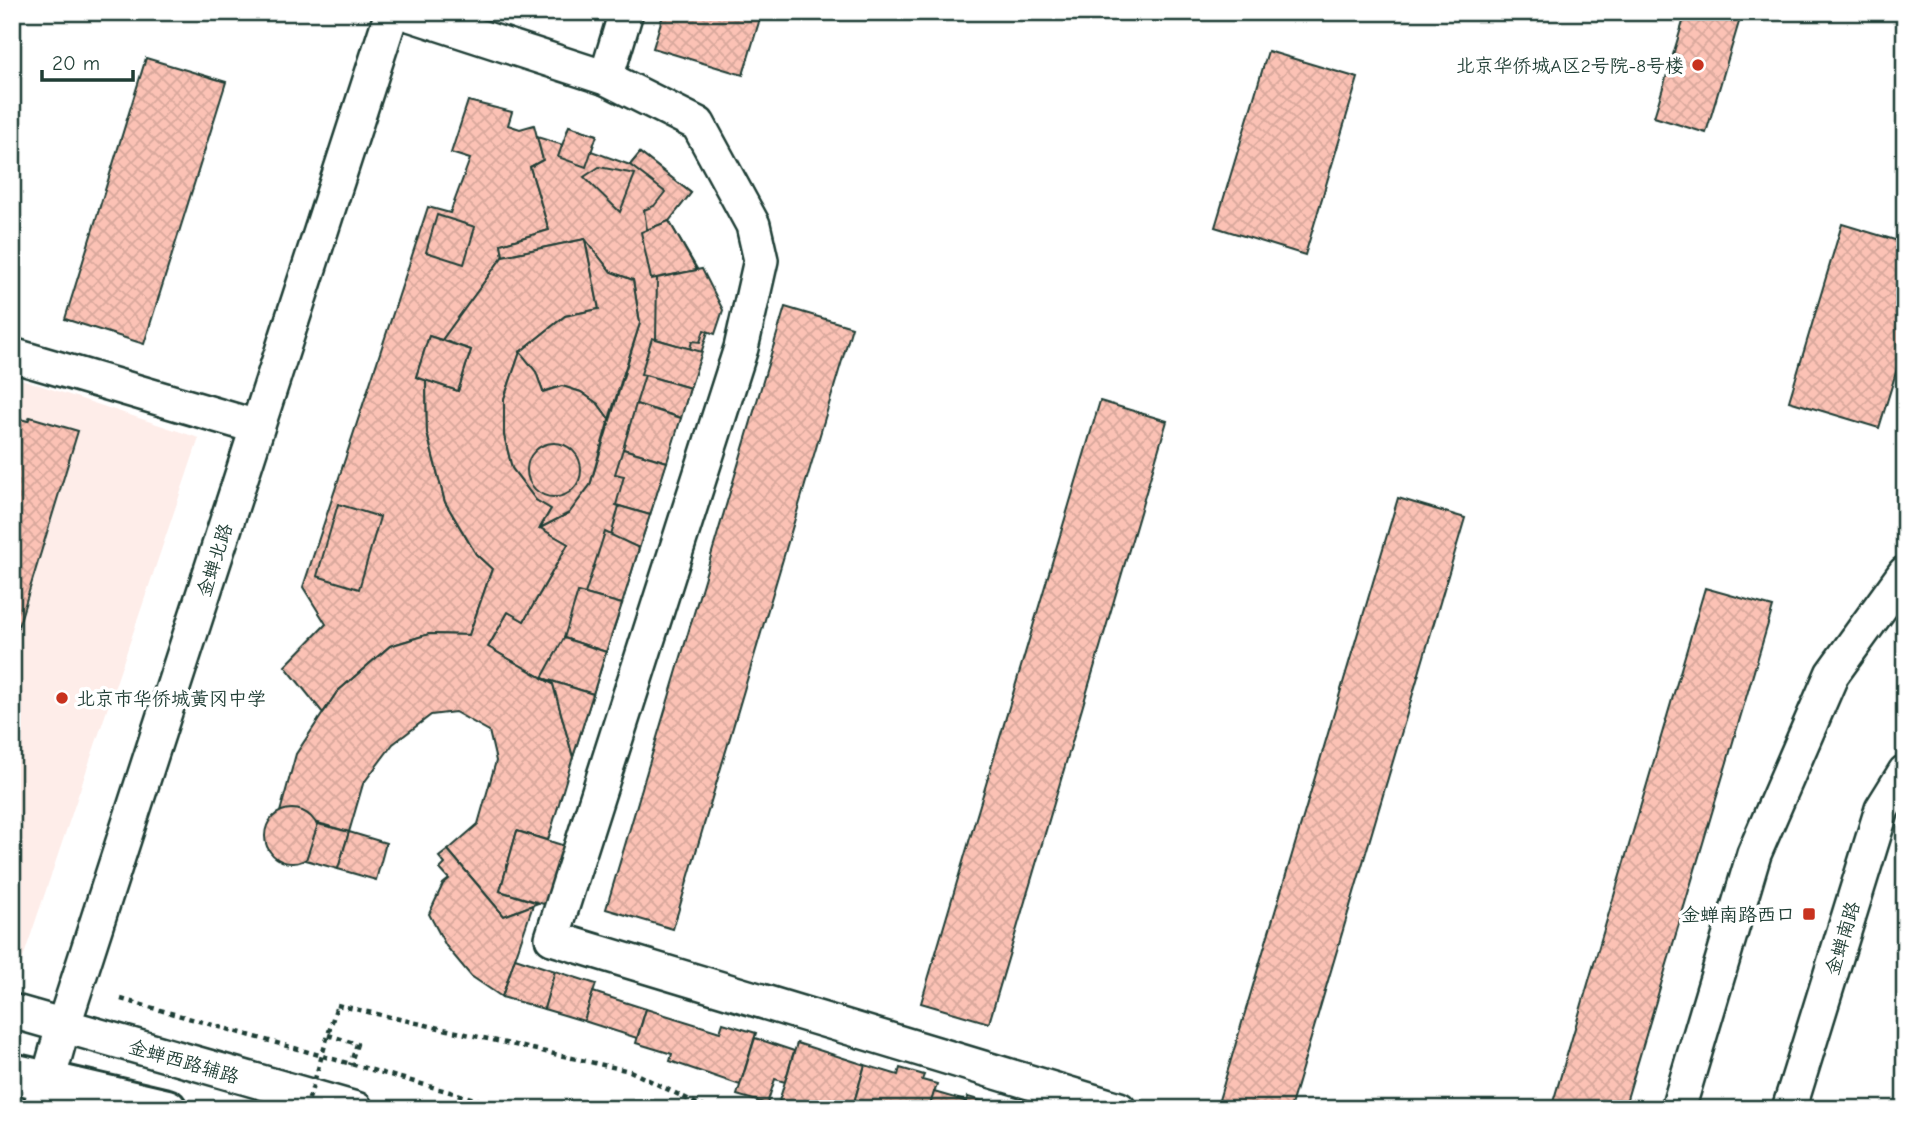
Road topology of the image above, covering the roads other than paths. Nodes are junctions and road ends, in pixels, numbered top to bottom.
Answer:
1 (392, 12) edge
2 (403, 12) edge
3 (626, 12) edge
4 (606, 78) junction
5 (12, 355) edge
6 (257, 427) junction
7 (1905, 573) edge
8 (1905, 772) edge
9 (12, 1011) edge
10 (64, 1027) junction
11 (12, 1073) edge
12 (45, 1095) edge
13 (167, 1109) edge
14 (356, 1109) edge
15 (1119, 1109) edge
16 (1678, 1109) edge
17 (1789, 1109) edge

1 - 6 street, 金蝉北路
2 - 4 street
3 - 4 street
4 - 15 street
5 - 6 street
6 - 10 street, 金蝉北路
7 - 16 street
8 - 17 street, 金蝉南路
9 - 10 street, 金蝉西路辅路
10 - 12 street, 金蝉北路
10 - 14 street, 金蝉西路辅路
11 - 12 main road
12 - 13 main road

